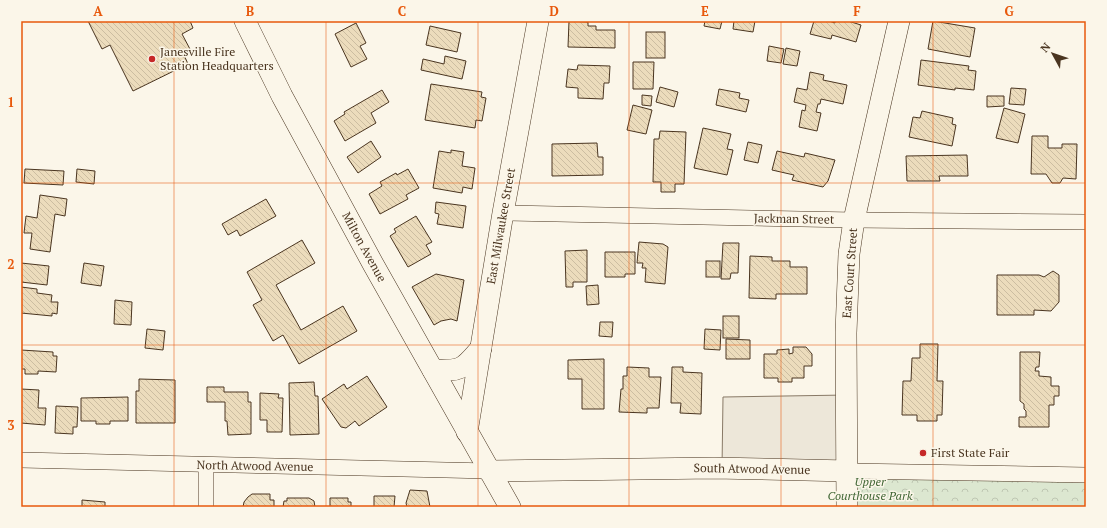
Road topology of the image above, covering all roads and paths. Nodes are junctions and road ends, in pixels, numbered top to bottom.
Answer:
1 (245, 21) edge
2 (538, 21) edge
3 (900, 21) edge
4 (503, 213) junction
5 (854, 220) junction
6 (1086, 222) edge
7 (481, 348) junction
8 (432, 370) junction
9 (468, 432) junction
10 (21, 460) edge
11 (206, 465) junction
12 (489, 471) junction
13 (848, 471) junction
14 (1086, 475) edge
15 (206, 507) edge
16 (510, 507) edge
17 (847, 507) edge

1 - 8 main road, Milton Avenue
2 - 4 main road, East Milwaukee Street
3 - 5 main road, East Court Street
4 - 5 street, Jackman Street
4 - 7 main road, East Milwaukee Street
5 - 6 street, Jackman Street
5 - 13 main road, East Court Street
7 - 8 main road
7 - 9 main road, East Milwaukee Street
8 - 9 main road, Milton Avenue
9 - 12 main road, Milton Avenue
10 - 11 street, North Atwood Avenue
11 - 12 street, North Atwood Avenue
11 - 15 street
12 - 13 main road, South Atwood Avenue
12 - 16 main road
13 - 14 street, South Atwood Avenue
13 - 17 main road, East Court Street

